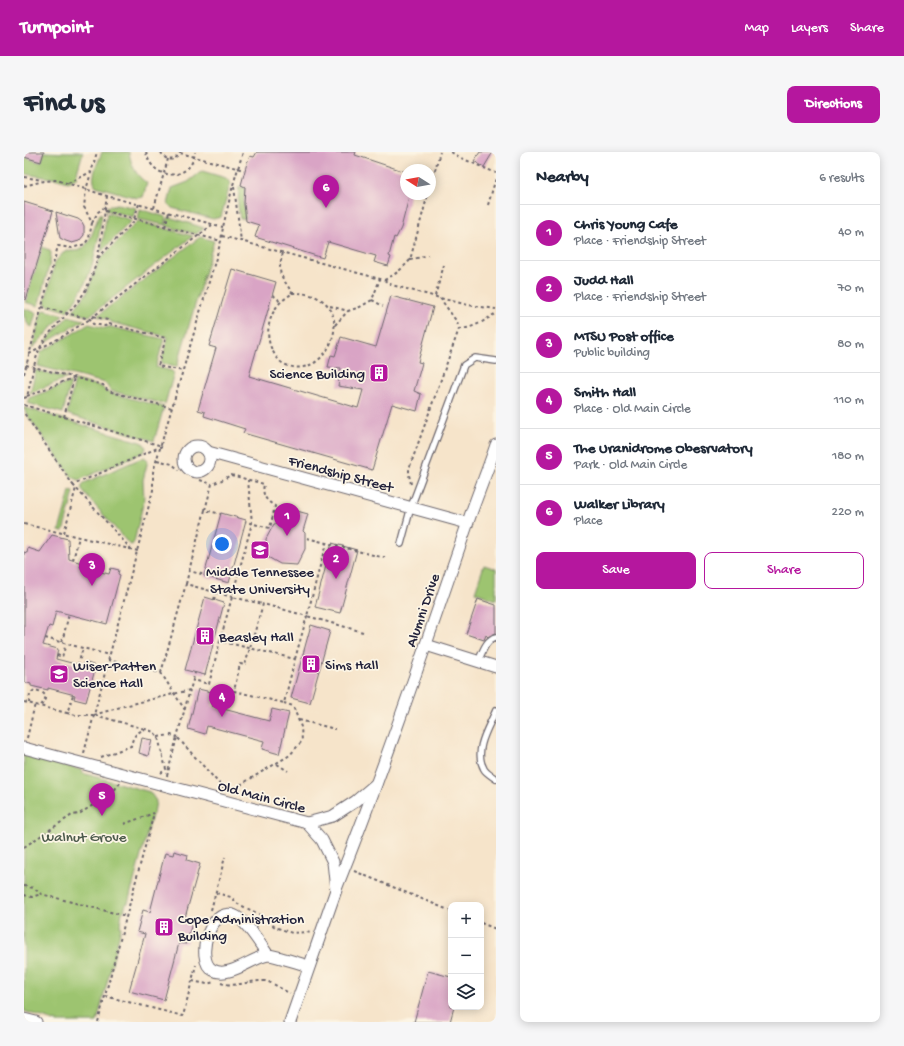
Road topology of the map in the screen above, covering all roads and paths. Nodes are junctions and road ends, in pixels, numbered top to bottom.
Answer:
1 (97, 152) edge
2 (146, 152) edge
3 (161, 152) edge
4 (180, 152) edge
5 (196, 152) edge
6 (244, 152) edge
7 (440, 152) edge
8 (451, 152) edge
9 (195, 157) junction
10 (168, 159) junction
11 (436, 166) edge
12 (238, 169) junction
13 (244, 170) dead end
14 (91, 172) junction
15 (496, 173) edge
16 (164, 174) junction
17 (24, 177) edge
18 (496, 178) edge
19 (44, 181) junction
20 (67, 183) junction
21 (234, 185) junction
22 (24, 186) edge
23 (86, 190) junction
24 (107, 196) junction
25 (426, 200) edge
26 (139, 204) junction
27 (488, 205) dead end
28 (105, 207) junction
29 (154, 208) junction
30 (105, 211) junction
31 (169, 212) junction
32 (135, 219) junction
33 (92, 223) junction
34 (212, 225) junction
35 (165, 227) junction
36 (223, 227) junction
37 (198, 236) junction
38 (222, 236) junction
39 (221, 241) junction
40 (241, 241) junction
41 (283, 253) junction
42 (428, 255) dead end
43 (97, 259) junction
44 (410, 260) junction
45 (444, 265) dead end
46 (380, 279) junction
47 (384, 280) junction
48 (292, 293) junction
49 (273, 295) dead end
50 (435, 296) junction
51 (440, 298) junction
52 (372, 300) junction
53 (280, 303) junction
54 (329, 306) junction
55 (383, 306) dead end
56 (42, 307) junction
57 (496, 309) edge
58 (348, 311) junction
59 (68, 313) junction
60 (496, 313) edge
61 (93, 316) junction
62 (90, 319) junction
63 (109, 324) junction
64 (335, 326) junction
65 (459, 329) junction
66 (39, 350) junction
67 (29, 354) junction
68 (496, 361) edge
69 (26, 365) junction
70 (34, 367) junction
71 (183, 371) junction
72 (24, 374) edge
73 (74, 378) junction
74 (25, 397) edge
75 (24, 405) edge
76 (172, 408) junction
77 (24, 413) edge
78 (64, 417) junction
79 (162, 446) junction
80 (496, 446) edge
81 (208, 452) dead end
82 (157, 460) junction
83 (492, 468) edge
84 (179, 470) dead end
85 (200, 480) dead end
86 (248, 480) junction
87 (212, 484) junction
88 (73, 485) junction
89 (76, 488) junction
90 (412, 489) dead end
91 (411, 507) junction
92 (205, 510) junction
93 (221, 514) dead end
94 (246, 522) dead end
95 (252, 523) junction
96 (467, 523) junction
97 (24, 524) edge
98 (64, 534) junction
99 (79, 537) junction
100 (307, 538) dead end
101 (326, 543) junction
102 (400, 544) dead end
103 (132, 550) junction
104 (138, 551) junction
105 (384, 558) dead end
106 (73, 560) dead end
107 (189, 571) junction
108 (205, 575) dead end
109 (186, 584) junction
110 (216, 592) junction
111 (232, 597) junction
112 (214, 600) dead end
113 (263, 604) junction
114 (69, 614) dead end
115 (307, 616) junction
116 (363, 632) dead end
117 (496, 637) edge
118 (45, 638) dead end
119 (220, 640) junction
120 (62, 642) junction
121 (66, 644) junction
122 (426, 644) junction
123 (83, 648) junction
124 (250, 648) junction
125 (57, 655) dead end
126 (109, 655) junction
127 (295, 659) junction
128 (108, 660) junction
129 (478, 662) junction
130 (78, 665) dead end
131 (496, 668) edge
132 (161, 673) junction
133 (195, 673) dead end
134 (193, 680) junction
135 (190, 690) junction
136 (174, 694) junction
137 (73, 695) dead end
138 (24, 702) edge
139 (29, 703) junction
140 (35, 704) junction
141 (284, 704) junction
142 (41, 706) junction
143 (184, 710) junction
144 (496, 710) edge
145 (68, 713) junction
146 (94, 715) junction
147 (299, 720) junction
148 (145, 729) junction
149 (335, 729) dead end
150 (158, 737) junction
151 (177, 737) junction
152 (25, 745) edge
153 (84, 753) dead end
154 (99, 758) dead end
155 (277, 764) junction
156 (170, 765) junction
157 (166, 769) junction
158 (288, 771) dead end
159 (158, 777) dead end
160 (166, 779) dead end
161 (496, 779) edge
162 (121, 782) dead end
163 (376, 784) junction
164 (220, 792) dead end
165 (228, 793) junction
166 (307, 823) junction
167 (124, 824) dead end
168 (24, 847) edge
169 (225, 857) dead end
170 (345, 868) junction
171 (24, 886) edge
172 (336, 890) junction
173 (216, 893) junction
174 (40, 894) junction
175 (24, 895) edge
176 (448, 910) edge
177 (210, 915) dead end
178 (126, 916) junction
179 (484, 924) edge
180 (496, 929) edge
181 (311, 933) dead end
182 (268, 955) junction
183 (198, 959) dead end
184 (310, 966) junction
185 (192, 981) junction
186 (290, 993) dead end
187 (105, 996) junction
188 (24, 1019) edge
189 (36, 1022) edge
190 (98, 1022) edge
191 (290, 1022) edge

1 - 14 path
2 - 16 path
3 - 10 path
4 - 9 path
4 - 10 path
5 - 9 path
6 - 12 path
7 - 11 path
8 - 15 path
9 - 12 path
9 - 16 path
10 - 16 path
12 - 13 path
12 - 21 path
14 - 20 path
14 - 23 path
16 - 29 path
17 - 19 path
18 - 27 path
19 - 20 path
19 - 22 path
20 - 23 path
21 - 36 path
21 - 40 path
23 - 24 path
23 - 33 path
24 - 26 path
24 - 28 path
25 - 44 path
26 - 29 path
26 - 32 path
28 - 30 path
28 - 33 path
29 - 31 path
30 - 32 path
30 - 43 path
31 - 34 path
31 - 35 path
32 - 35 path
32 - 43 path
33 - 56 path
34 - 36 path
34 - 37 path
35 - 37 path
36 - 38 path
37 - 39 path
37 - 61 path
38 - 39 path
38 - 40 path
39 - 71 path
40 - 41 path
41 - 46 path
41 - 48 path
42 - 44 path
43 - 59 path
44 - 47 path
45 - 50 path
46 - 47 path
46 - 52 path
47 - 50 path
48 - 53 path
48 - 54 path
49 - 53 path
50 - 51 path
51 - 57 path
51 - 65 path
52 - 55 path
52 - 58 path
53 - 64 path
54 - 58 path
54 - 64 path
56 - 59 path
56 - 67 path
58 - 64 path
59 - 62 path
59 - 66 path
60 - 65 path
61 - 62 path
61 - 63 path
62 - 63 path
62 - 66 path
63 - 71 path
65 - 90 path
66 - 67 path
66 - 70 path
67 - 69 path
68 - 91 lane
69 - 70 path
69 - 72 path
70 - 73 path
70 - 74 path
71 - 76 path
73 - 74 path
73 - 76 path
73 - 78 path
75 - 78 path
76 - 79 path
77 - 88 path
78 - 79 path
79 - 82 path
79 - 88 path
80 - 83 street, Alumni Drive
81 - 91 street, Friendship Street
82 - 84 path
82 - 104 path
83 - 96 street, Alumni Drive
85 - 87 path
86 - 87 path
86 - 95 path
86 - 95 path
87 - 92 path
88 - 89 path
89 - 98 path
89 - 103 path
91 - 96 street, Friendship Street
91 - 102 lane
92 - 93 path
92 - 107 path
94 - 95 path
95 - 111 path
96 - 122 street, Alumni Drive
97 - 98 path
98 - 99 path
99 - 103 path
99 - 106 path
100 - 101 path
101 - 105 path
101 - 115 path
103 - 104 path
104 - 126 path
107 - 108 path
107 - 109 path
109 - 110 path
109 - 132 path
110 - 111 path
110 - 112 path
111 - 113 path
111 - 119 path
113 - 115 path
113 - 124 path
114 - 120 path
115 - 116 path
115 - 127 path
117 - 129 lane
118 - 120 path
119 - 124 path
119 - 134 path
120 - 121 path
121 - 123 path
121 - 125 path
122 - 129 street
122 - 163 street, Alumni Drive
123 - 126 path
123 - 130 path
124 - 127 path
124 - 141 path
126 - 128 path
127 - 141 path
128 - 132 path
128 - 146 path
129 - 131 street
132 - 136 path
133 - 134 path
134 - 135 path
135 - 136 path
135 - 143 path
136 - 143 path
136 - 146 path
137 - 145 path
138 - 139 path
139 - 140 path
139 - 142 path
140 - 142 path
140 - 152 path
141 - 147 path
142 - 145 path
143 - 151 path
144 - 161 lane
145 - 146 path
146 - 148 path
146 - 153 path
147 - 149 path
147 - 155 path
148 - 150 path
148 - 154 path
150 - 151 path
150 - 157 path
151 - 156 path
151 - 165 path
152 - 166 street, Old Main Circle
155 - 158 path
155 - 165 path
156 - 157 path
156 - 160 path
157 - 159 path
162 - 168 path
163 - 166 street, Alumni Drive
163 - 170 street, Alumni Drive
164 - 165 path
166 - 172 street, Old Main Circle
167 - 178 path
169 - 173 path
170 - 172 street, Alumni Drive
170 - 176 path
171 - 174 path
172 - 184 street, Old Main Circle
173 - 177 path
173 - 181 path
174 - 175 path
174 - 178 path
178 - 187 path
179 - 180 path
182 - 182 street
182 - 184 street
183 - 185 path
184 - 191 street, Old Main Circle
185 - 186 path
185 - 187 path
187 - 190 path
188 - 189 street

